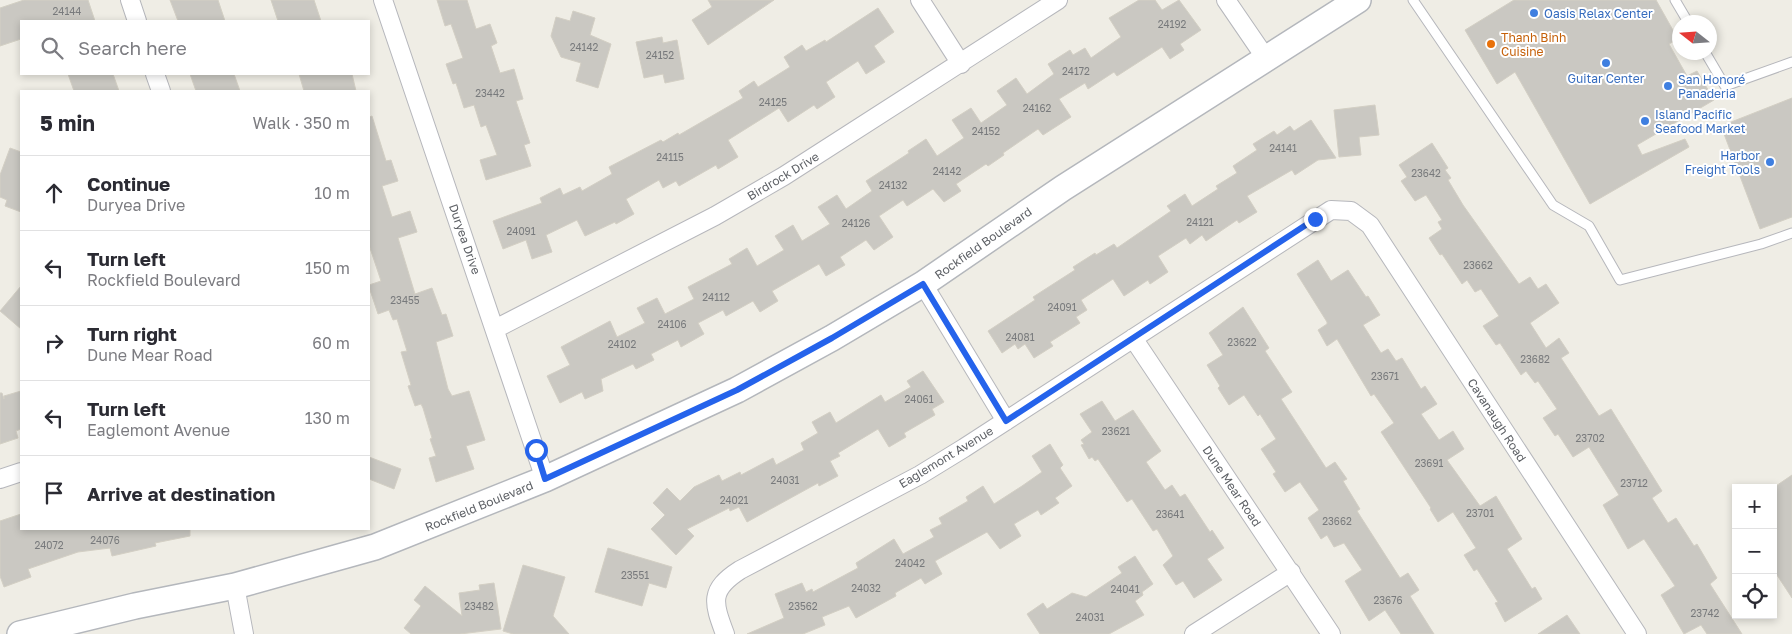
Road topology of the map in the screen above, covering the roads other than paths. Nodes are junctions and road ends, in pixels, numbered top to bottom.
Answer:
1 (130, 0) edge
2 (383, 0) edge
3 (920, 0) edge
4 (1058, 0) edge
5 (1226, 0) edge
6 (1358, 0) edge
7 (1413, 0) edge
8 (1675, 0) edge
9 (1684, 15) edge
10 (138, 20) edge
11 (1266, 60) junction
12 (1709, 60) edge
13 (1792, 62) edge
14 (962, 64) junction
15 (155, 75) edge
16 (161, 90) edge
17 (1351, 211) joint
18 (1792, 233) edge
19 (923, 284) junction
20 (495, 329) junction
21 (1133, 338) junction
22 (1006, 421) junction
23 (20, 472) edge
24 (545, 479) junction
25 (0, 480) edge
26 (1291, 572) junction
27 (235, 586) junction
28 (20, 634) edge
29 (244, 634) edge
30 (725, 634) edge
31 (1194, 634) edge
32 (1331, 634) edge
33 (1636, 634) edge

1 - 10 street
2 - 20 street, Duryea Drive
3 - 14 street
4 - 14 street, Birdrock Drive
5 - 11 street
6 - 11 main road, Rockfield Boulevard
7 - 18 lane
8 - 9 lane
11 - 19 main road, Rockfield Boulevard
12 - 13 lane
14 - 20 street, Birdrock Drive
15 - 16 street
17 - 21 street, Eaglemont Avenue
17 - 33 street, Cavanaugh Road
19 - 22 street
19 - 24 main road, Rockfield Boulevard
20 - 24 street, Duryea Drive
21 - 22 street, Eaglemont Avenue
21 - 26 street, Dune Mear Road
22 - 30 street, Eaglemont Avenue
23 - 25 street
24 - 27 main road, Rockfield Boulevard
26 - 31 street
26 - 32 street, Dune Mear Road
27 - 28 main road, Rockfield Boulevard
27 - 29 street

